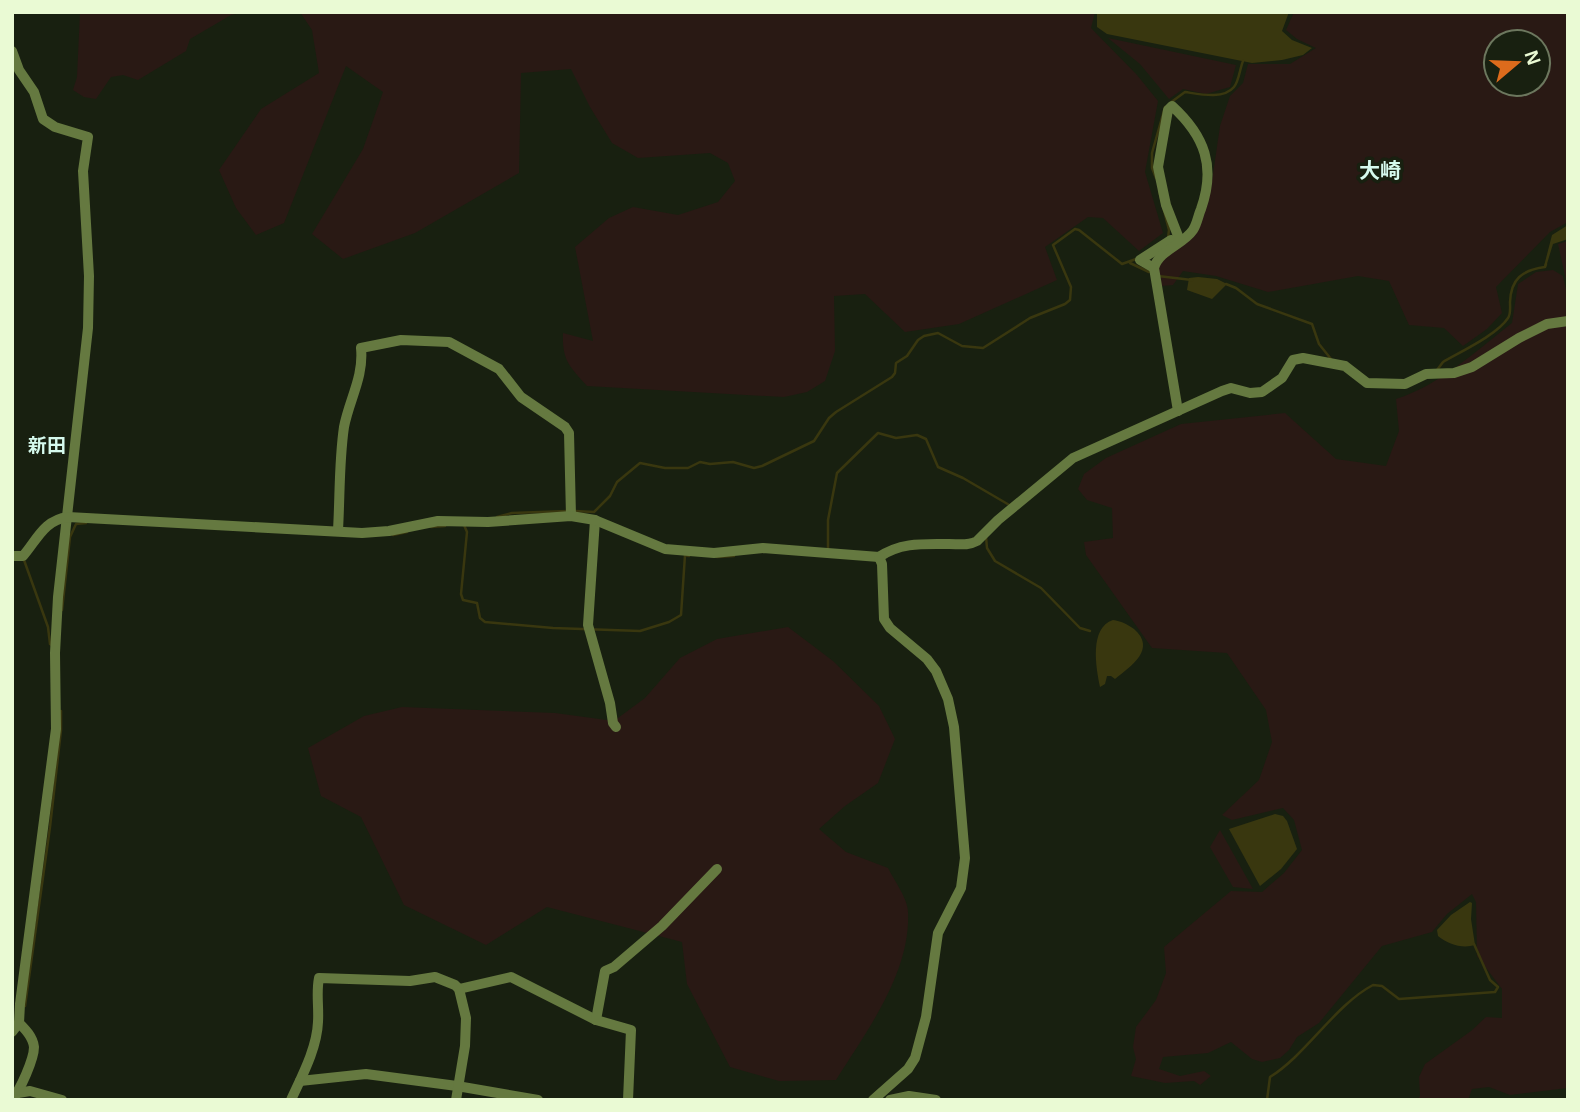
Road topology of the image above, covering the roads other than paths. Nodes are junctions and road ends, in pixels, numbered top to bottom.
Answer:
1 (12, 51) edge
2 (1178, 237) junction
3 (1154, 268) junction
4 (1568, 321) edge
5 (1178, 411) junction
6 (570, 513) junction
7 (68, 517) junction
8 (595, 520) junction
9 (338, 530) junction
10 (12, 556) edge
11 (879, 557) junction
12 (616, 727) dead end
13 (717, 869) dead end
14 (459, 989) junction
15 (596, 1020) junction
16 (19, 1023) junction
17 (12, 1032) edge
18 (300, 1081) junction
19 (457, 1086) junction
20 (15, 1096) edge
21 (293, 1099) edge
22 (62, 1100) edge
23 (456, 1100) edge
24 (538, 1100) edge
25 (628, 1100) edge
26 (873, 1100) edge
27 (890, 1100) edge
28 (936, 1100) edge

1 - 7 street
2 - 2 street
2 - 3 street
2 - 3 street
3 - 5 street
4 - 5 street
5 - 11 street
6 - 8 street
6 - 9 street
6 - 9 street
7 - 9 street
7 - 10 street
7 - 16 street
8 - 11 street
8 - 12 street
11 - 26 street
13 - 15 street
14 - 15 street
14 - 18 street
14 - 19 street
15 - 25 street
16 - 17 street
16 - 20 street
18 - 19 street
18 - 21 street
19 - 23 street
19 - 24 street
20 - 22 street
27 - 28 street

